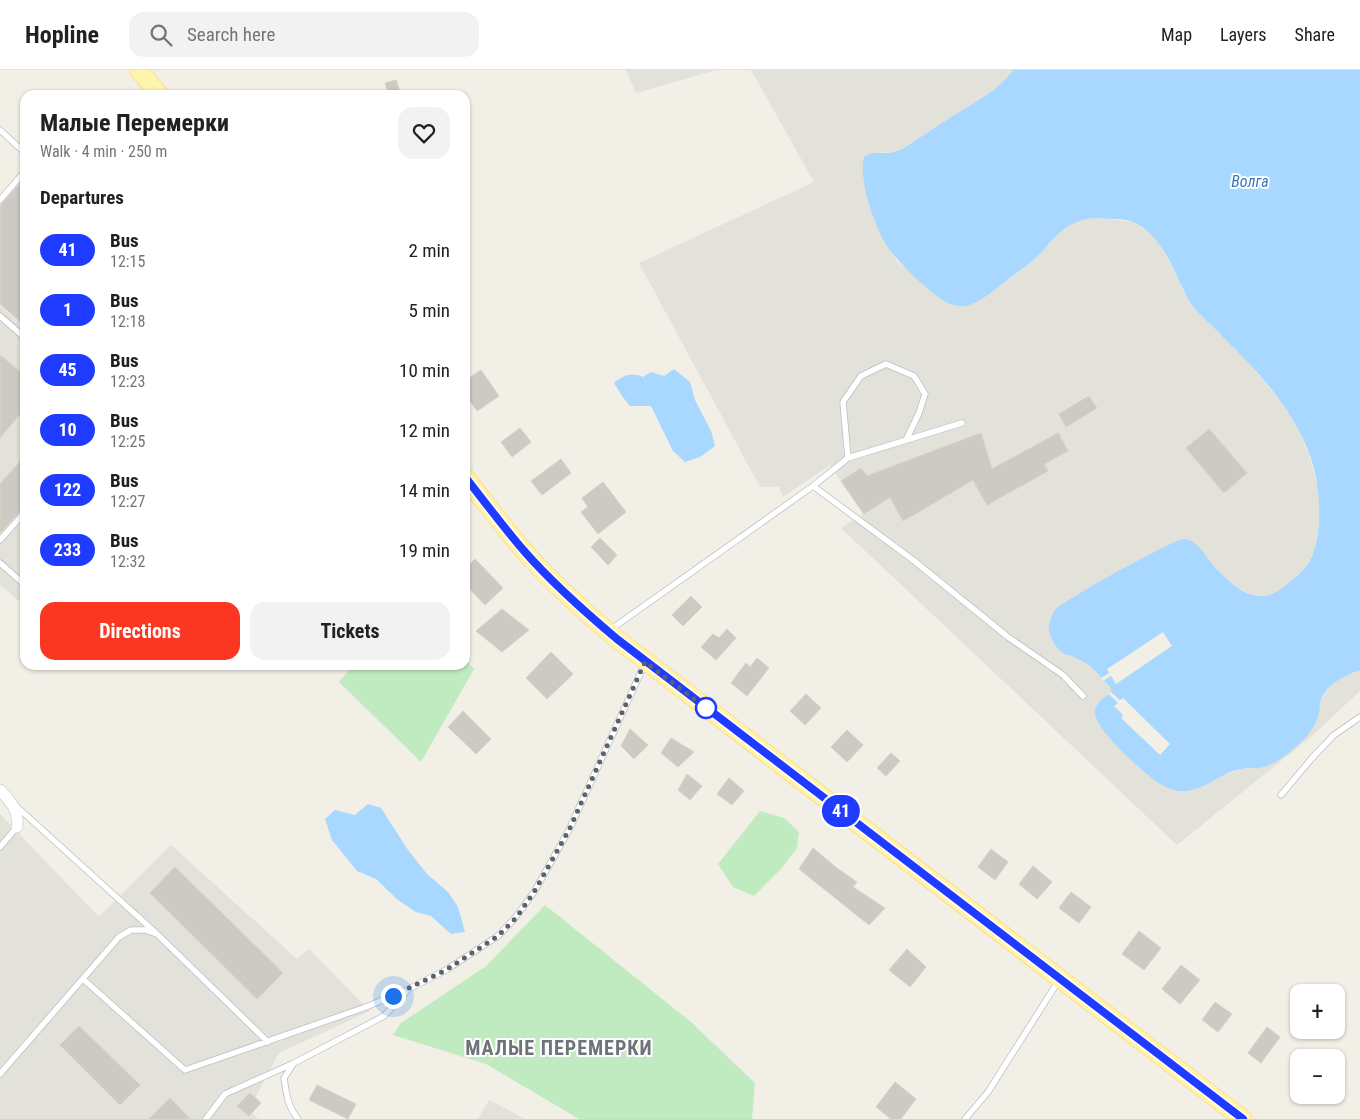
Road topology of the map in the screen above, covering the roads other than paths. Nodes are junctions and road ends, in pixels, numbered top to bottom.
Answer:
1 (139, 70) edge
2 (155, 90) edge
3 (0, 130) edge
4 (20, 148) edge
5 (20, 178) edge
6 (0, 200) edge
7 (0, 316) edge
8 (20, 334) edge
9 (962, 423) dead end
10 (906, 440) junction
11 (848, 458) junction
12 (470, 483) edge
13 (813, 486) junction
14 (20, 518) edge
15 (0, 540) edge
16 (0, 564) edge
17 (20, 581) edge
18 (608, 632) junction
19 (645, 662) junction
20 (1083, 696) dead end
21 (1360, 717) edge
22 (0, 790) edge
23 (1281, 795) dead end
24 (9, 800) junction
25 (17, 827) joint
26 (0, 847) edge
27 (157, 934) junction
28 (83, 979) junction
29 (1060, 979) junction
30 (407, 990) junction
31 (268, 1042) junction
32 (294, 1063) junction
33 (0, 1074) edge
34 (206, 1119) edge
35 (298, 1119) edge
36 (965, 1119) edge
37 (1243, 1119) edge

1 - 2 main road
3 - 4 lane
5 - 6 lane
7 - 8 lane
9 - 10 lane
10 - 11 lane
10 - 11 lane
11 - 13 lane
12 - 18 main road
13 - 18 lane
13 - 20 lane
14 - 15 lane
16 - 17 lane
18 - 19 main road
19 - 29 main road
19 - 30 lane
21 - 23 lane
22 - 24 street
24 - 25 street
24 - 27 lane
25 - 26 lane
27 - 28 lane
27 - 31 lane
28 - 31 lane
28 - 33 lane
29 - 36 lane
29 - 37 main road
30 - 31 lane
30 - 32 lane
32 - 34 lane
32 - 35 lane

